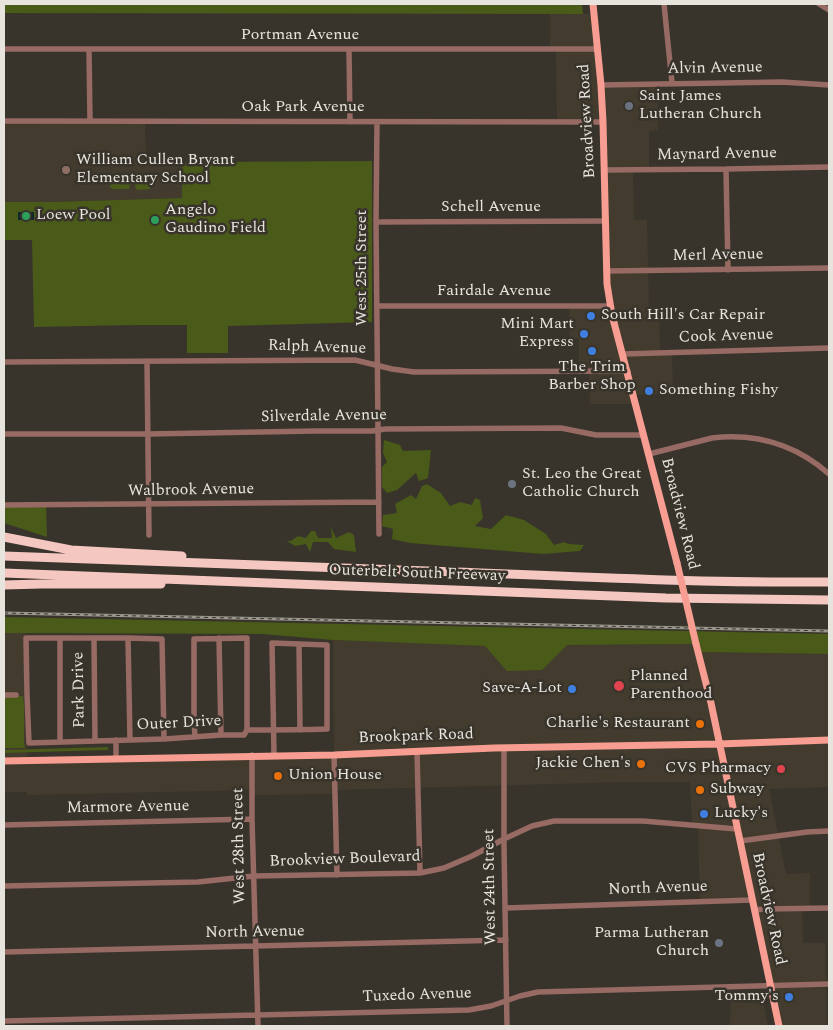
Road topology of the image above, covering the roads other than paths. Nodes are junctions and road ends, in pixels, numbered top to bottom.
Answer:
1 (593, 4) edge
2 (664, 4) edge
3 (819, 4) edge
4 (829, 10) edge
5 (4, 49) edge
6 (89, 50) junction
7 (349, 50) junction
8 (597, 50) junction
9 (672, 83) junction
10 (601, 85) junction
11 (829, 85) edge
12 (4, 121) edge
13 (90, 121) junction
14 (350, 122) junction
15 (377, 122) junction
16 (603, 122) junction
17 (829, 167) edge
18 (726, 169) junction
19 (605, 170) junction
20 (606, 221) junction
21 (376, 222) junction
22 (829, 268) edge
23 (606, 270) junction
24 (728, 270) junction
25 (377, 306) junction
26 (610, 306) junction
27 (829, 348) edge
28 (623, 354) junction
29 (147, 361) junction
30 (4, 362) edge
31 (377, 365) junction
32 (628, 371) junction
33 (378, 430) junction
34 (4, 434) edge
35 (148, 434) junction
36 (644, 435) junction
37 (649, 454) junction
38 (829, 474) edge
39 (379, 502) junction
40 (4, 505) edge
41 (148, 505) junction
42 (379, 534) dead end
43 (149, 536) dead end
44 (4, 538) edge
45 (4, 556) edge
46 (211, 562) junction
47 (4, 573) edge
48 (206, 580) junction
49 (829, 580) edge
50 (4, 585) edge
51 (829, 600) edge
52 (94, 638) junction
53 (128, 638) junction
54 (220, 638) junction
55 (60, 639) junction
56 (299, 644) junction
57 (4, 695) edge
58 (16, 695) dead end
59 (247, 730) junction
60 (273, 730) junction
61 (300, 730) junction
62 (221, 735) junction
63 (195, 737) junction
64 (164, 739) junction
65 (116, 740) junction
66 (130, 740) junction
67 (829, 740) edge
68 (95, 741) junction
69 (60, 742) junction
70 (719, 744) junction
71 (504, 748) junction
72 (417, 751) junction
73 (334, 754) junction
74 (252, 756) junction
75 (274, 756) junction
76 (116, 759) junction
77 (4, 761) edge
78 (252, 818) junction
79 (4, 825) edge
80 (737, 829) junction
81 (829, 831) edge
82 (504, 839) junction
83 (740, 842) junction
84 (420, 873) junction
85 (337, 875) junction
86 (254, 876) junction
87 (4, 886) edge
88 (752, 900) junction
89 (505, 908) junction
90 (829, 908) edge
91 (754, 910) junction
92 (506, 940) junction
93 (256, 946) junction
94 (4, 952) edge
95 (829, 984) edge
96 (771, 986) junction
97 (506, 1001) junction
98 (258, 1015) junction
99 (4, 1021) edge
100 (258, 1026) edge
101 (507, 1026) edge
102 (779, 1026) edge

1 - 8 main road, Broadview Road
2 - 9 street
3 - 4 street
5 - 6 street, Portman Avenue
6 - 7 street, Portman Avenue
6 - 13 street
7 - 8 street, Portman Avenue
7 - 14 street
8 - 10 main road, Broadview Road
9 - 10 street, Alvin Avenue
9 - 11 street, Alvin Avenue
10 - 16 main road, Broadview Road
12 - 13 street, Oak Park Avenue
13 - 14 street, Oak Park Avenue
14 - 15 street, Oak Park Avenue
15 - 16 street, Oak Park Avenue
15 - 21 street, West 25th Street
16 - 19 main road, Broadview Road
17 - 18 street, Maynard Avenue
18 - 19 street, Maynard Avenue
18 - 24 street
19 - 20 main road, Broadview Road
20 - 21 street, Schell Avenue
20 - 23 main road, Broadview Road
21 - 25 street, West 25th Street
22 - 24 street, Merl Avenue
23 - 24 street, Merl Avenue
23 - 26 main road, Broadview Road
25 - 26 street, Fairdale Avenue
25 - 31 street, West 25th Street
26 - 28 main road, Broadview Road
27 - 28 street, Cook Avenue
28 - 32 main road, Broadview Road
29 - 30 street, Ralph Avenue
29 - 31 street, Ralph Avenue
29 - 35 street
31 - 32 street, Ralph Avenue
31 - 33 street, West 25th Street
32 - 36 main road, Broadview Road
33 - 35 street, Silverdale Avenue
33 - 36 street, Silverdale Avenue
33 - 39 street, West 25th Street
34 - 35 street, Silverdale Avenue
35 - 41 street
36 - 37 main road, Broadview Road
37 - 38 street
37 - 70 main road, Broadview Road, bridge
39 - 41 street, Walbrook Avenue
39 - 42 street, West 25th Street
40 - 41 street, Walbrook Avenue
41 - 43 street
44 - 46 highway
45 - 46 highway, Outerbelt South Freeway
46 - 49 highway, Outerbelt South Freeway
47 - 48 highway, Outerbelt South Freeway
48 - 50 highway
48 - 51 highway, Outerbelt South Freeway
52 - 53 street
52 - 55 street
52 - 68 street, Park Drive
53 - 64 street
53 - 66 street
54 - 59 street
54 - 62 street
54 - 63 street
55 - 69 street
55 - 69 street, Outer Drive
56 - 60 street
56 - 61 street
56 - 61 street, Outer Drive
57 - 58 street
59 - 60 street, Outer Drive
59 - 62 street, Outer Drive
60 - 61 street, Outer Drive
60 - 75 street
62 - 63 street, Outer Drive
63 - 64 street, Outer Drive
64 - 66 street, Outer Drive
65 - 66 street, Outer Drive
65 - 68 street, Outer Drive
65 - 76 street
67 - 70 main road, Brookpark Road
68 - 69 street, Outer Drive
70 - 71 main road, Brookpark Road
70 - 80 main road, Broadview Road
71 - 72 main road, Brookpark Road
71 - 82 street, West 24th Street
72 - 73 main road, Brookpark Road
72 - 84 street
73 - 75 main road, Brookpark Road
73 - 85 street
74 - 75 main road, Brookpark Road
74 - 76 main road, Brookpark Road
74 - 78 street, West 28th Street
76 - 77 main road, Brookpark Road
78 - 79 street, Marmore Avenue
78 - 86 street, West 28th Street
80 - 82 street, Brookview Boulevard
80 - 83 main road, Broadview Road
81 - 83 street
82 - 84 street, Brookview Boulevard
82 - 89 street, West 24th Street
83 - 88 main road, Broadview Road
84 - 85 street, Brookview Boulevard
85 - 86 street, Brookview Boulevard
86 - 87 street, Brookview Boulevard
86 - 93 street, West 28th Street
88 - 89 street, North Avenue
88 - 91 main road, Broadview Road
89 - 92 street, West 24th Street
90 - 91 street
91 - 96 main road, Broadview Road
92 - 93 street, North Avenue
92 - 97 street, West 24th Street
93 - 94 street, North Avenue
93 - 98 street, West 28th Street
95 - 96 street, Tuxedo Avenue
96 - 97 street, Tuxedo Avenue
96 - 102 main road, Broadview Road
97 - 98 street, Tuxedo Avenue
97 - 101 street, West 24th Street
98 - 99 street, Tuxedo Avenue
98 - 100 street, West 28th Street

